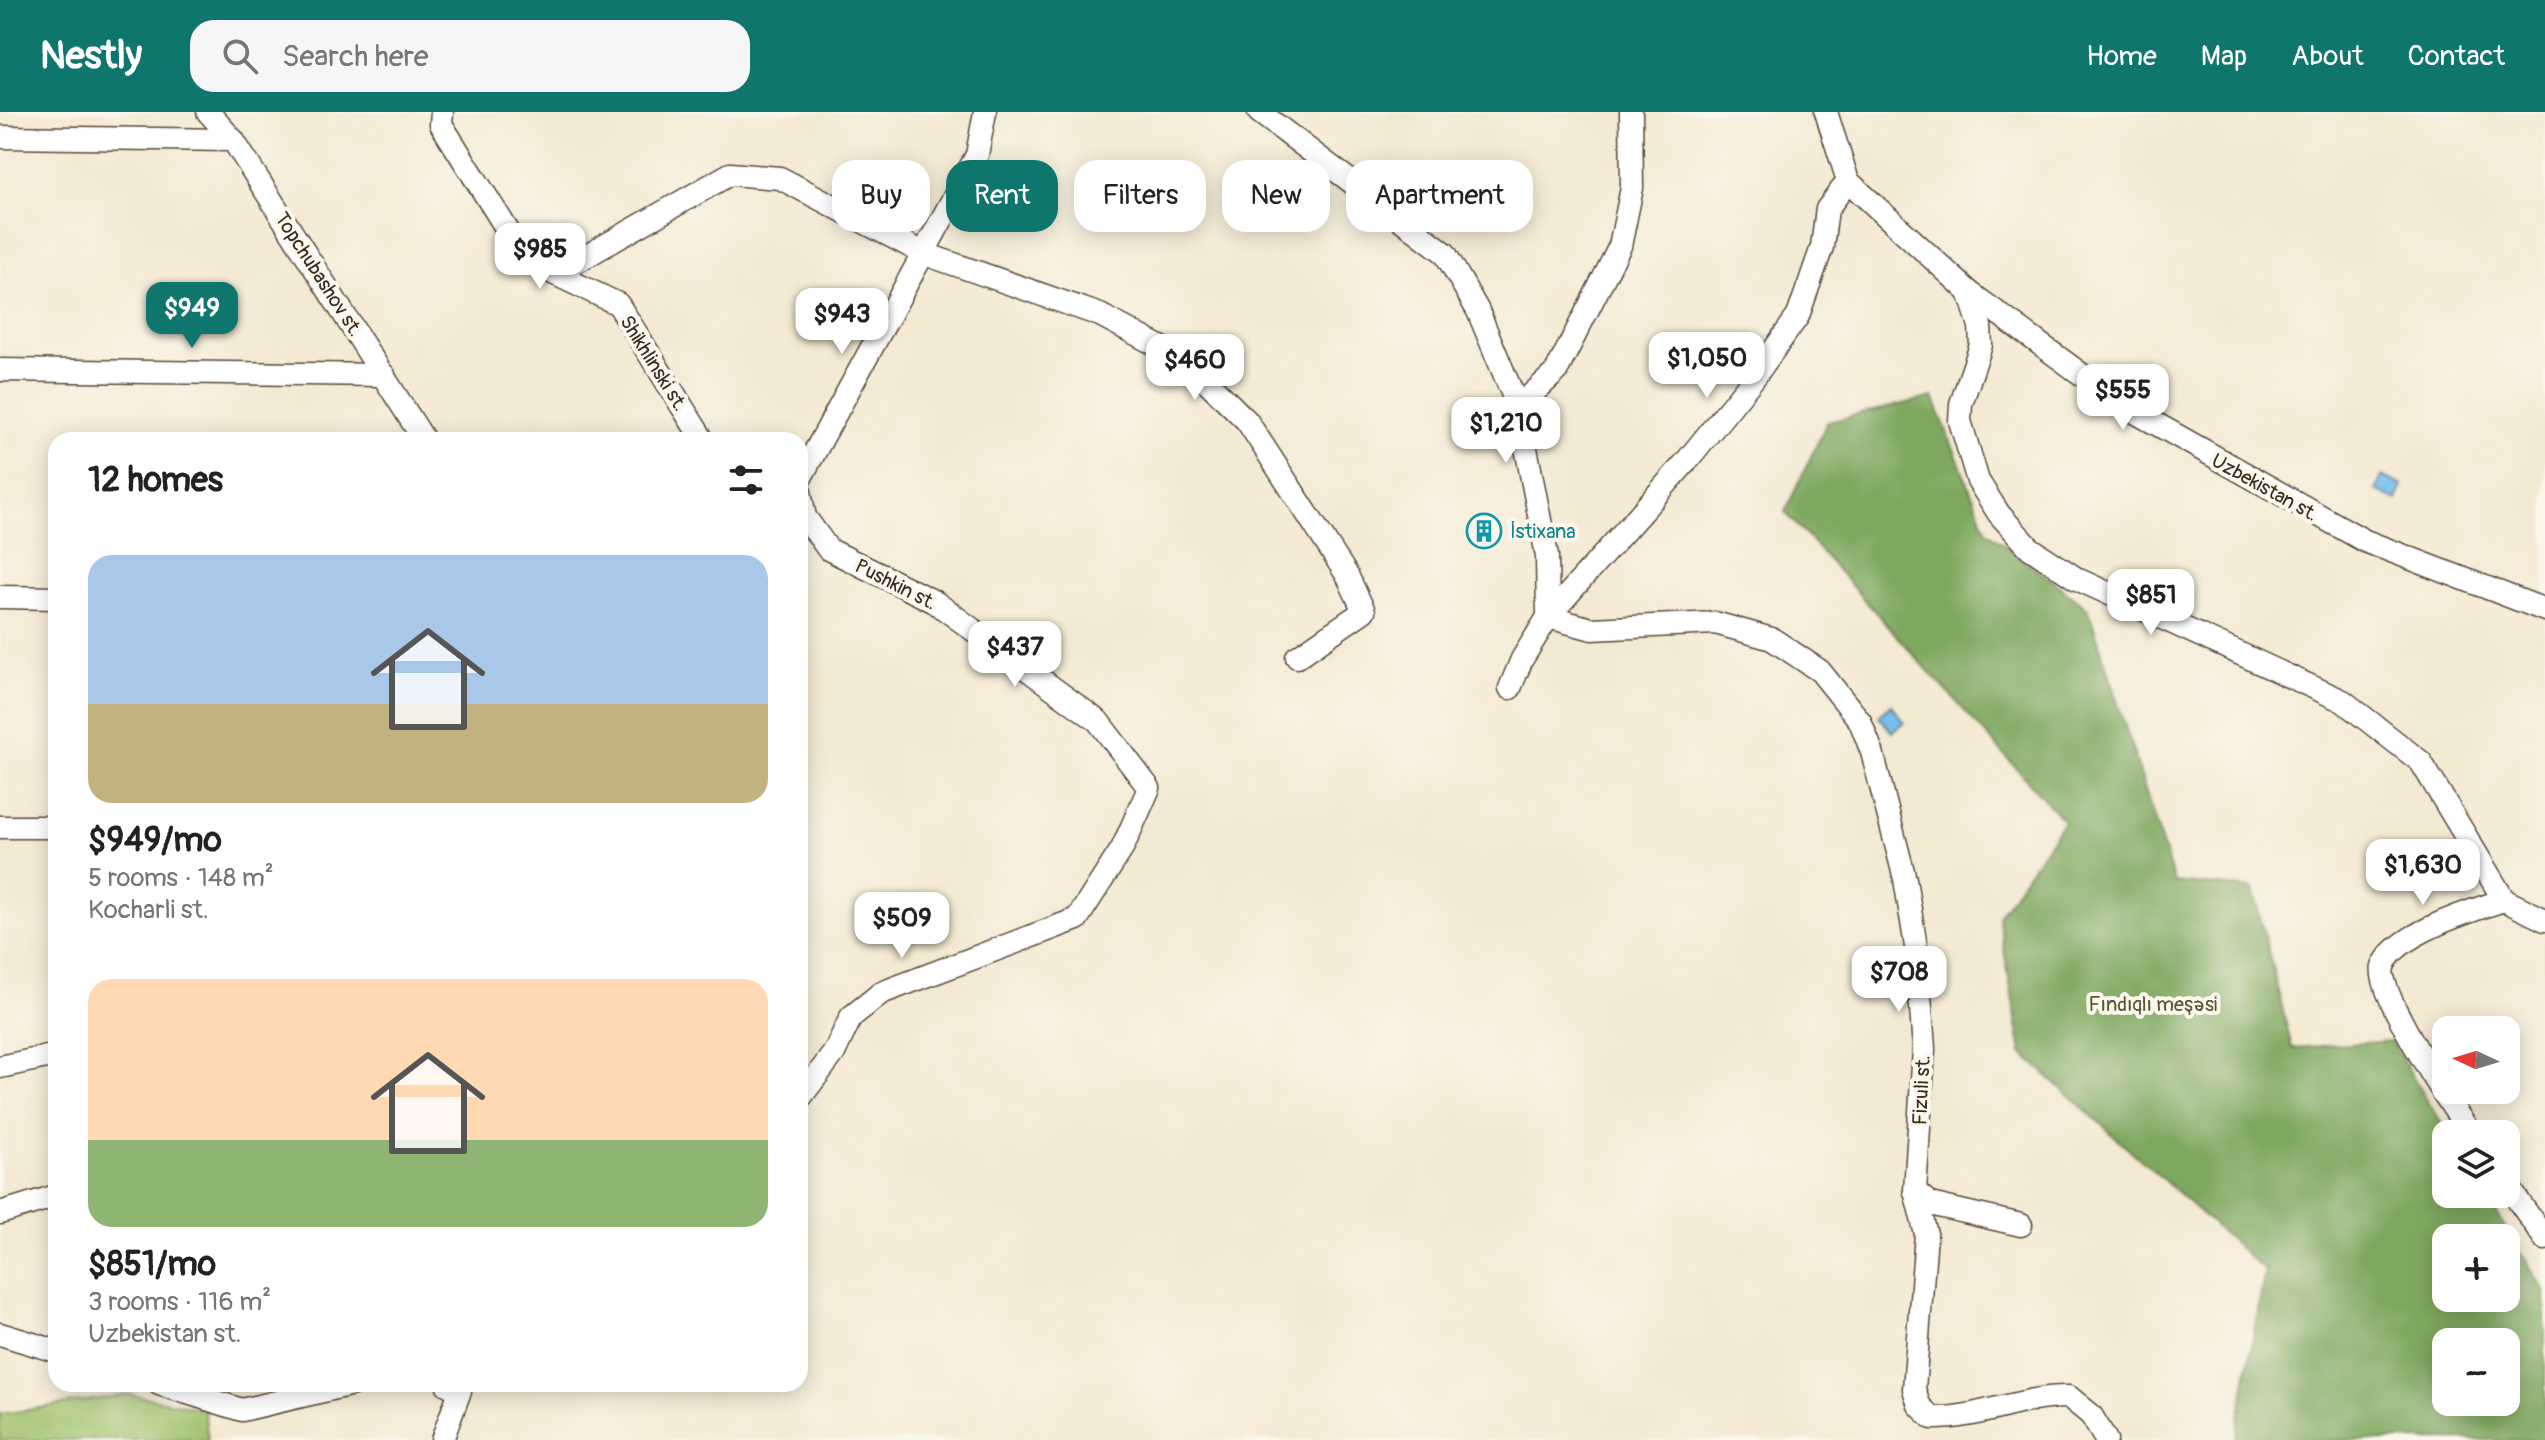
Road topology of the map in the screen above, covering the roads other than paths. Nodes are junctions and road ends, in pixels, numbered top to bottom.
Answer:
1 (208, 112) edge
2 (442, 112) edge
3 (985, 112) edge
4 (1259, 112) edge
5 (1631, 112) edge
6 (1826, 112) edge
7 (0, 137) edge
8 (233, 140) junction
9 (1848, 181) junction
10 (925, 254) junction
11 (555, 274) junction
12 (1969, 292) junction
13 (0, 370) edge
14 (384, 375) junction
15 (1518, 407) junction
16 (419, 432) edge
17 (698, 432) edge
18 (808, 465) edge
19 (808, 521) edge
20 (0, 597) edge
21 (48, 598) edge
22 (2545, 610) edge
23 (1548, 617) junction
24 (1297, 657) dead end
25 (1510, 688) dead end
26 (0, 827) edge
27 (48, 827) edge
28 (2504, 900) junction
29 (2545, 920) edge
30 (48, 1057) edge
31 (0, 1067) edge
32 (808, 1087) edge
33 (2462, 1120) edge
34 (1915, 1191) junction
35 (48, 1198) edge
36 (2520, 1203) edge
37 (0, 1213) edge
38 (2021, 1225) dead end
39 (2545, 1239) edge
40 (0, 1334) edge
41 (48, 1349) edge
42 (185, 1392) edge
43 (319, 1392) edge
44 (460, 1392) edge
45 (442, 1440) edge
46 (2106, 1440) edge

1 - 8 street, Topchubashov st.
2 - 11 street, Shikhlinski st.
3 - 10 street
4 - 15 street
5 - 15 street
6 - 9 street, Uzbekistan st.
7 - 8 street
8 - 14 street, Topchubashov st.
9 - 12 street, Uzbekistan st.
9 - 23 street
10 - 11 street
10 - 18 street
10 - 24 street
11 - 17 street, Shikhlinski st.
12 - 22 street, Uzbekistan st.
12 - 28 street
13 - 14 street
14 - 16 street, Topchubashov st.
15 - 23 street
19 - 32 street, Pushkin st.
20 - 21 street
23 - 25 street
23 - 34 street, Fizuli st.
26 - 27 street
28 - 29 street
28 - 33 street
30 - 31 street
34 - 38 street
34 - 46 street, Fizuli st.
35 - 37 street
36 - 39 street
40 - 41 street
42 - 43 street
44 - 45 street

